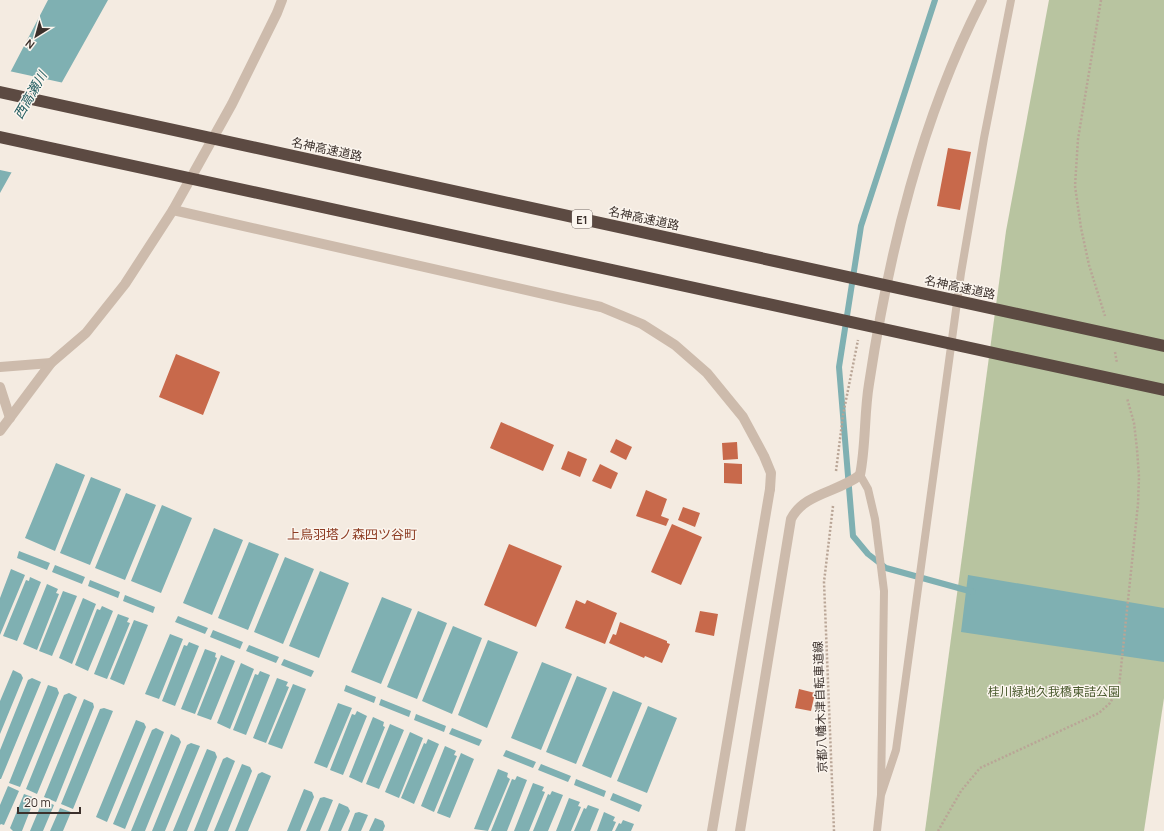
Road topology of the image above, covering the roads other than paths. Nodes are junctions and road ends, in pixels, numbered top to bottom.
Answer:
1 (282, 0) edge
2 (982, 0) edge
3 (1011, 0) edge
4 (0, 92) edge
5 (0, 138) edge
6 (173, 210) junction
7 (1164, 346) edge
8 (51, 362) junction
9 (0, 367) edge
10 (0, 387) edge
11 (1164, 390) edge
12 (10, 418) junction
13 (0, 431) edge
14 (860, 475) junction
15 (881, 795) junction
16 (712, 831) edge
17 (740, 831) edge
18 (877, 831) edge

1 - 6 street
2 - 14 street
3 - 15 lane
4 - 7 highway, 名神高速道路 / E1
5 - 11 highway
6 - 8 street
6 - 16 street
8 - 9 street
8 - 12 street
10 - 12 street
12 - 13 street
14 - 15 lane
14 - 17 street
15 - 18 lane

